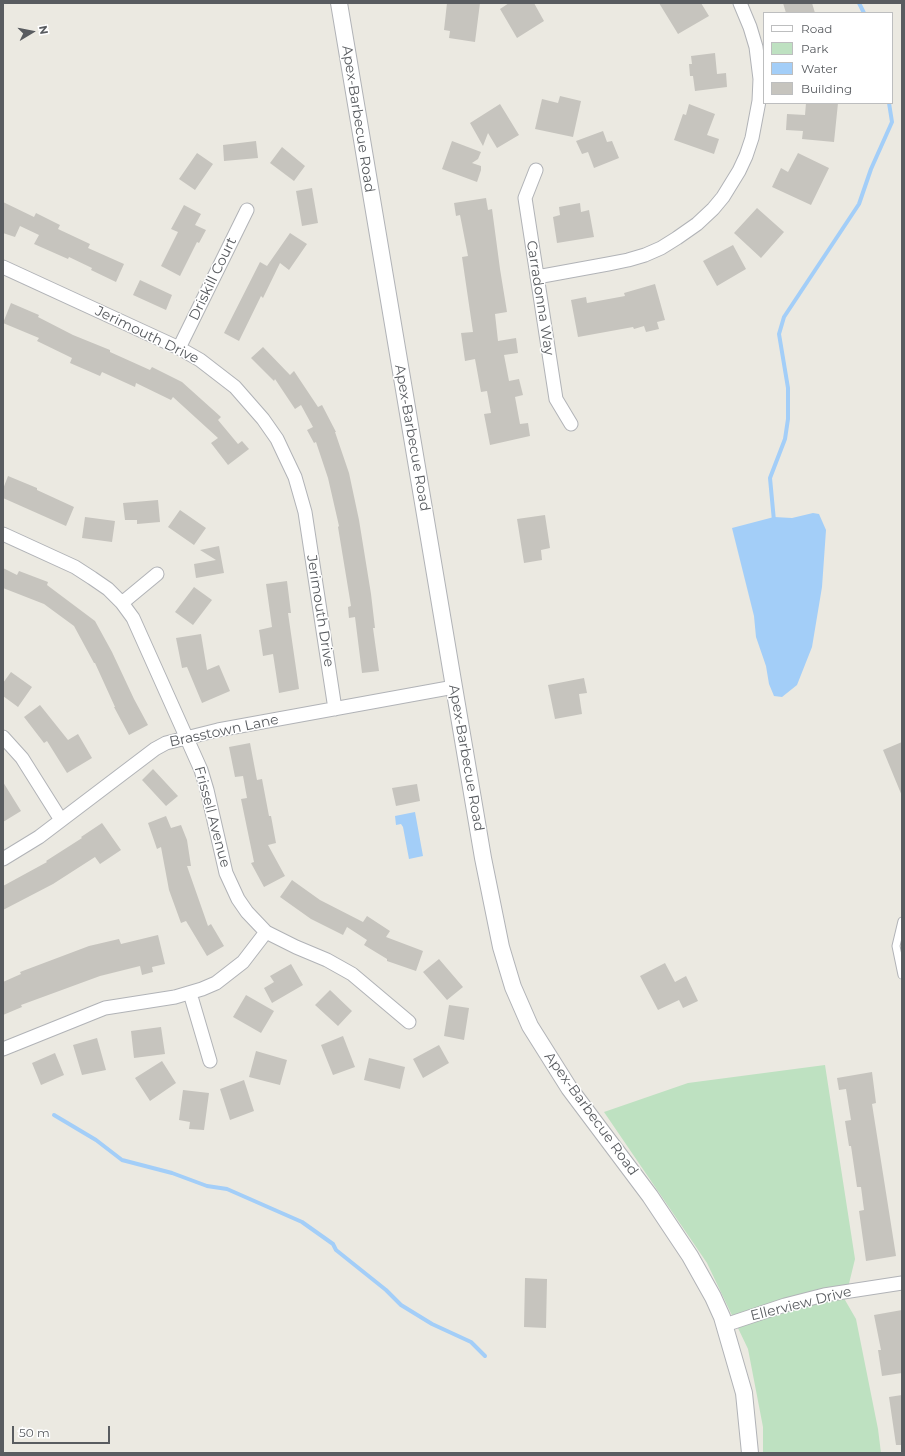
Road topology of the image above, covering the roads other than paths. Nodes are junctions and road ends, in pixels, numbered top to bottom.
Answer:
1 (339, 3) edge
2 (740, 3) edge
3 (536, 170) dead end
4 (247, 210) dead end
5 (3, 267) edge
6 (537, 276) junction
7 (179, 348) junction
8 (571, 424) dead end
9 (3, 534) edge
10 (157, 574) dead end
11 (122, 603) junction
12 (454, 687) junction
13 (335, 709) junction
14 (3, 737) edge
15 (186, 737) junction
16 (61, 820) junction
17 (3, 859) edge
18 (902, 921) edge
19 (266, 932) junction
20 (902, 975) edge
21 (190, 993) junction
22 (409, 1022) dead end
23 (3, 1049) edge
24 (210, 1061) dead end
25 (902, 1283) edge
26 (725, 1325) junction
27 (750, 1453) edge

1 - 12 street, Apex-Barbecue Road
2 - 6 street
3 - 6 street, Carradonna Way
4 - 7 street, Driskill Court
5 - 7 street, Jerimouth Drive
6 - 8 street, Carradonna Way
7 - 13 street, Jerimouth Drive
9 - 11 street, Frissell Avenue
10 - 11 street
11 - 15 street, Frissell Avenue
12 - 13 street, Brasstown Lane
12 - 26 street, Apex-Barbecue Road
13 - 15 street, Brasstown Lane
14 - 16 street
15 - 16 street, Brasstown Lane
15 - 19 street, Frissell Avenue
16 - 17 street, Brasstown Lane
18 - 20 lane
19 - 21 street
19 - 22 street, Frissell Avenue
21 - 23 street
21 - 24 street
25 - 26 street, Ellerview Drive
26 - 27 street, Apex-Barbecue Road

